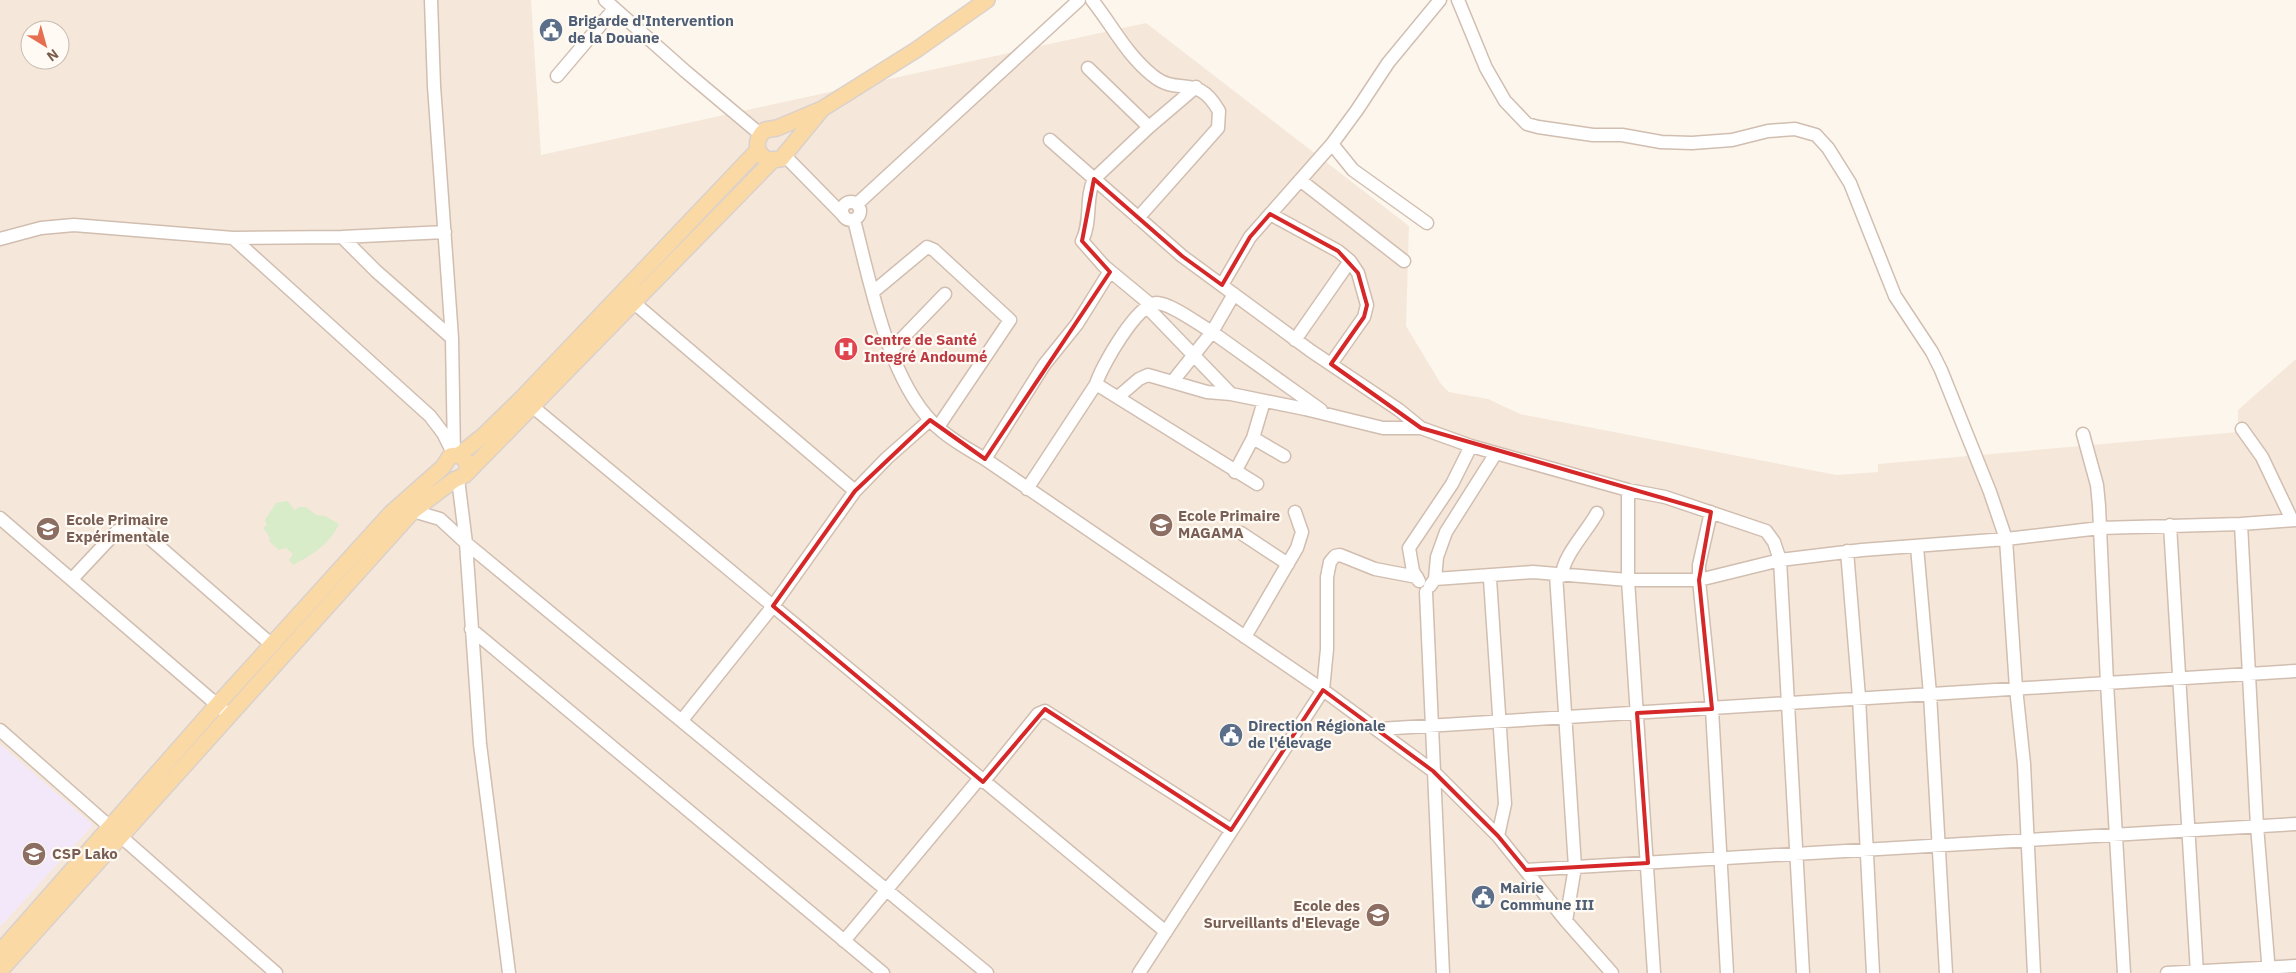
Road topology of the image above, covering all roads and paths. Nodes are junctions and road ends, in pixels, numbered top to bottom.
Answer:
1 (431, 0) edge
2 (987, 0) edge
3 (1079, 0) edge
4 (1092, 0) edge
5 (1440, 0) edge
6 (1458, 0) edge
7 (609, 4) edge
8 (1088, 68) dead end
9 (557, 76) dead end
10 (1196, 87) junction
11 (822, 110) junction
12 (1149, 127) junction
13 (777, 128) junction
14 (760, 134) junction
15 (1050, 140) dead end
16 (1332, 144) junction
17 (758, 150) junction
18 (782, 155) junction
19 (1094, 179) junction
20 (1300, 180) junction
21 (820, 194) junction
22 (852, 204) junction
23 (1270, 214) junction
24 (849, 218) junction
25 (1138, 218) junction
26 (1427, 222) dead end
27 (445, 232) junction
28 (342, 237) junction
29 (233, 238) junction
30 (0, 239) edge
31 (1350, 261) junction
32 (1404, 261) dead end
33 (1110, 271) junction
34 (1222, 285) junction
35 (874, 292) junction
36 (945, 294) dead end
37 (1234, 294) junction
38 (633, 302) junction
39 (1149, 305) junction
40 (1212, 332) junction
41 (452, 338) junction
42 (1295, 340) junction
43 (891, 350) junction
44 (1194, 355) junction
45 (1331, 364) junction
46 (1173, 382) junction
47 (1096, 384) junction
48 (1231, 394) junction
49 (1118, 397) junction
50 (1264, 401) junction
51 (533, 407) junction
52 (1325, 413) junction
53 (934, 424) junction
54 (1421, 428) junction
55 (2242, 429) dead end
56 (2083, 434) dead end
57 (1252, 438) junction
58 (1471, 446) junction
59 (1496, 453) junction
60 (457, 455) junction
61 (1284, 456) dead end
62 (985, 459) junction
63 (443, 466) junction
64 (1235, 472) junction
65 (460, 477) junction
66 (1257, 484) dead end
67 (1027, 489) junction
68 (1628, 490) junction
69 (855, 491) junction
70 (413, 511) junction
71 (1295, 512) dead end
72 (1597, 512) dead end
73 (1711, 512) junction
74 (0, 518) edge
75 (2294, 520) edge
76 (2170, 524) junction
77 (2241, 524) junction
78 (2100, 528) junction
79 (1241, 533) dead end
80 (2006, 539) junction
81 (466, 543) junction
82 (1917, 547) junction
83 (1847, 551) junction
84 (1780, 560) junction
85 (1288, 564) junction
86 (1559, 575) junction
87 (1487, 576) junction
88 (1417, 577) junction
89 (72, 579) junction
90 (1435, 579) junction
91 (1628, 580) junction
92 (1698, 580) junction
93 (1426, 592) junction
94 (773, 606) junction
95 (471, 629) junction
96 (1245, 637) junction
97 (272, 645) junction
98 (2296, 671) edge
99 (2249, 674) junction
100 (2181, 678) junction
101 (2107, 683) junction
102 (2016, 688) junction
103 (1323, 690) junction
104 (1930, 694) junction
105 (1858, 697) junction
106 (1789, 702) junction
107 (218, 704) junction
108 (1712, 709) junction
109 (1637, 713) junction
110 (229, 715) junction
111 (1565, 717) junction
112 (682, 720) junction
113 (1501, 721) junction
114 (1431, 726) junction
115 (1379, 729) junction
116 (0, 730) edge
117 (1433, 772) junction
118 (981, 780) junction
119 (2296, 824) edge
120 (2257, 826) junction
121 (1231, 830) junction
122 (2190, 830) junction
123 (115, 832) junction
124 (2115, 835) junction
125 (1498, 836) junction
126 (2028, 840) junction
127 (1939, 845) junction
128 (1866, 850) junction
129 (1797, 854) junction
130 (1720, 858) junction
131 (1648, 863) junction
132 (1575, 867) junction
133 (1526, 870) junction
134 (886, 890) junction
135 (1566, 921) junction
136 (1166, 932) junction
137 (844, 940) junction
138 (0, 952) edge
139 (2296, 966) edge
140 (2268, 970) edge
141 (0, 972) edge
142 (2197, 972) edge
143 (276, 973) edge
144 (509, 973) edge
145 (883, 973) edge
146 (987, 973) edge
147 (1139, 973) edge
148 (1443, 973) edge
149 (1612, 973) edge
150 (1654, 973) edge
151 (1727, 973) edge
152 (1803, 973) edge
153 (1873, 973) edge
154 (1946, 973) edge
155 (2034, 973) edge
156 (2124, 973) edge
157 (2168, 973) edge

1 - 27 street
2 - 11 main road
3 - 22 street
4 - 10 street
5 - 16 street
6 - 80 street
7 - 9 street
7 - 14 street
8 - 12 street
10 - 12 street
10 - 25 street
11 - 13 main road
11 - 18 main road
12 - 19 street
13 - 14 main road
13 - 18 main road
14 - 17 main road
15 - 19 street
16 - 20 street
16 - 26 street
17 - 18 main road
17 - 60 main road
18 - 21 street
18 - 38 main road
19 - 25 street
19 - 33 street
20 - 23 street
20 - 32 street
21 - 22 street
21 - 24 street
22 - 24 street
23 - 31 street
23 - 34 street
24 - 35 street
25 - 34 street
27 - 28 street
27 - 41 street
28 - 29 street
28 - 41 street
29 - 30 street
29 - 60 street
31 - 42 street
31 - 45 street
33 - 39 street
33 - 62 street
34 - 37 street
35 - 43 street
35 - 53 street
36 - 43 street
37 - 40 street
37 - 42 street
38 - 51 main road
38 - 69 street
39 - 40 street
39 - 44 street
39 - 47 street
40 - 44 street
40 - 52 street
41 - 60 street
42 - 45 street
43 - 53 street
44 - 46 street
44 - 48 street
45 - 54 street
46 - 48 street
46 - 49 street
47 - 49 street
47 - 67 street
48 - 50 street
49 - 64 street
50 - 52 street
50 - 57 street
51 - 65 main road
51 - 94 street
52 - 54 street
53 - 62 street
53 - 69 street
54 - 58 street
55 - 75 street
56 - 78 street
57 - 61 street
57 - 64 street
58 - 59 street
58 - 88 street
59 - 68 street
59 - 90 street
60 - 63 main road
60 - 65 main road
62 - 67 street
63 - 65 main road
63 - 97 main road
64 - 66 street
65 - 70 main road
65 - 81 street
67 - 96 street
68 - 73 street
68 - 91 street
69 - 94 street
70 - 81 street
70 - 110 main road
71 - 85 street
72 - 86 street
73 - 84 street
73 - 92 street
74 - 89 street
75 - 77 street
76 - 77 street
76 - 78 street
76 - 100 street
77 - 99 street
78 - 80 street
78 - 101 street
79 - 85 street
80 - 82 street
80 - 102 street
81 - 95 street
81 - 112 street
82 - 83 street
82 - 104 street
83 - 84 street
83 - 105 street
84 - 92 street
84 - 106 street
85 - 96 street
86 - 87 street
86 - 91 street
86 - 111 street
87 - 90 street
87 - 113 street
88 - 93 street
88 - 103 street
89 - 97 street
89 - 107 street
90 - 93 street
91 - 92 street
91 - 109 street
92 - 108 street
93 - 114 street
94 - 112 street
94 - 118 street
95 - 137 street
95 - 144 street
96 - 103 street
97 - 107 main road
98 - 99 street
99 - 100 street
99 - 120 street
100 - 101 street
100 - 122 street
101 - 102 street
101 - 124 street
102 - 104 street
102 - 126 street
103 - 115 street
103 - 121 street
104 - 105 street
104 - 127 street
105 - 106 street
105 - 128 street
106 - 108 street
106 - 129 street
107 - 110 street
107 - 123 main road
108 - 109 street
108 - 130 street
109 - 111 street
109 - 131 street
110 - 123 main road
111 - 113 street
111 - 132 street
112 - 134 street
113 - 114 street
113 - 125 street
114 - 115 street
114 - 117 street
115 - 117 street
116 - 123 street
117 - 125 street
117 - 148 street
118 - 121 street
118 - 134 street
118 - 136 street
119 - 120 street
120 - 122 street
120 - 140 street
121 - 136 street
122 - 124 street
122 - 142 street
123 - 138 main road
123 - 141 main road
123 - 143 street
124 - 126 street
124 - 156 street
125 - 133 street
126 - 127 street
126 - 155 street
127 - 128 street
127 - 154 street
128 - 129 street
128 - 153 street
129 - 130 street
129 - 152 street
130 - 131 street
130 - 151 street
131 - 132 street
131 - 150 street
132 - 133 street
132 - 135 street
133 - 135 street
134 - 137 street
134 - 146 street
135 - 149 street
136 - 147 street
137 - 145 street
139 - 140 street
140 - 142 street
142 - 157 street

